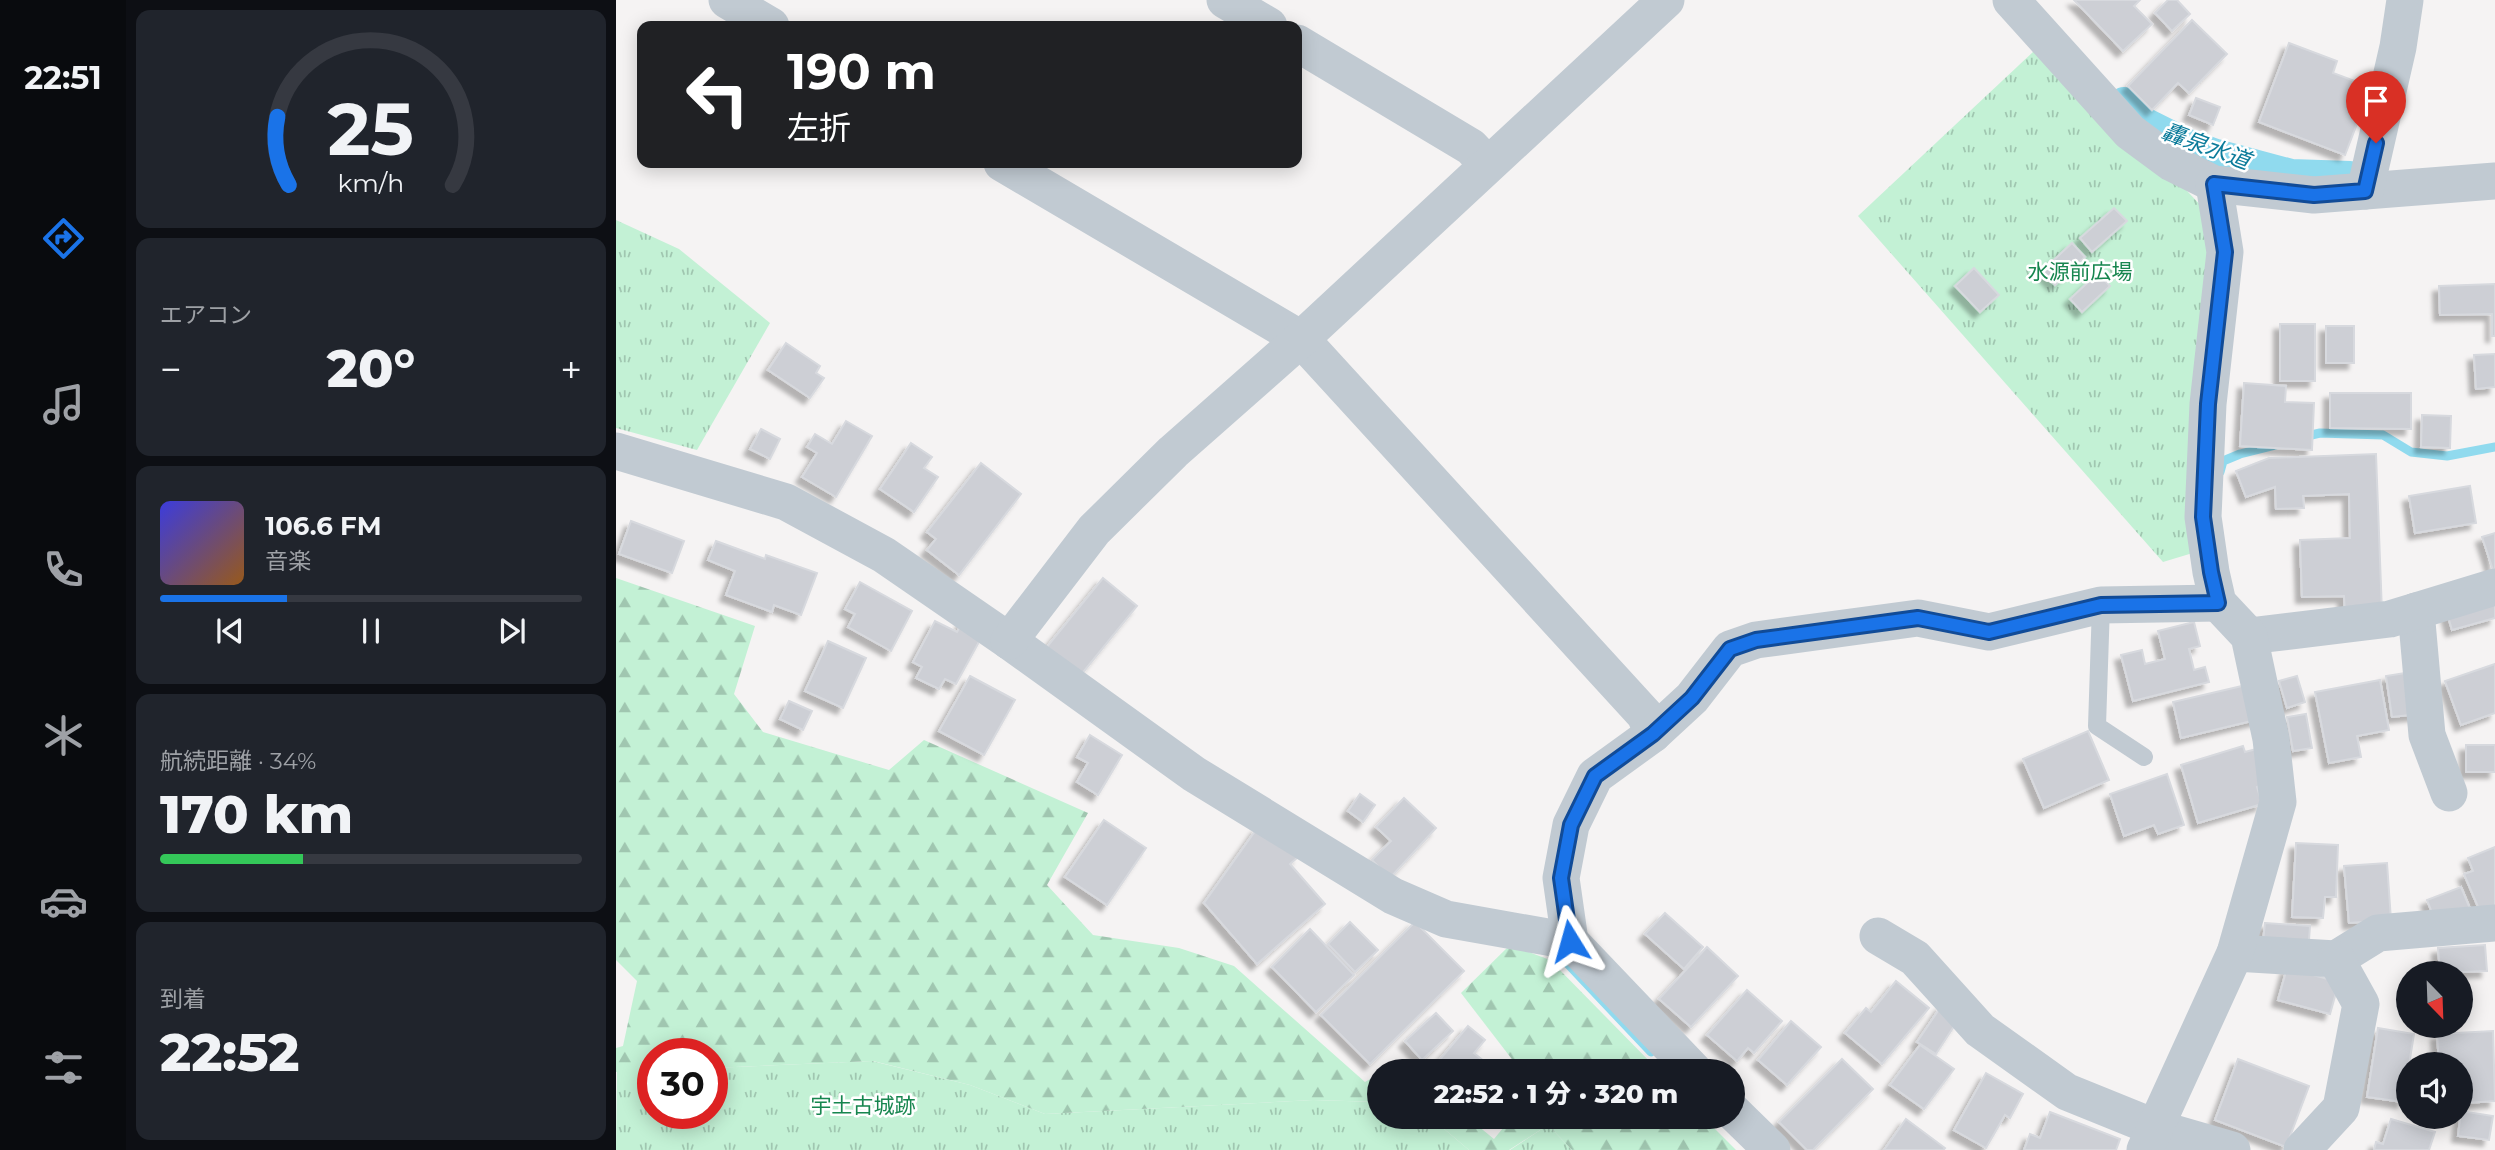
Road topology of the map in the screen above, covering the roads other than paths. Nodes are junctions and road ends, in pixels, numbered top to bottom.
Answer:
1 (727, 0) edge
2 (1225, 0) edge
3 (1666, 0) edge
4 (2011, 0) edge
5 (2405, 0) edge
6 (763, 21) edge
7 (1261, 21) edge
8 (1302, 46) edge
9 (1487, 164) junction
10 (1010, 168) edge
11 (2495, 181) edge
12 (2214, 184) junction
13 (2365, 191) junction
14 (1301, 339) junction
15 (616, 451) edge
16 (2495, 587) edge
17 (2218, 603) junction
18 (2101, 605) junction
19 (2416, 611) junction
20 (2249, 636) junction
21 (1009, 640) junction
22 (1653, 734) junction
23 (2144, 757) dead end
24 (2449, 793) dead end
25 (2495, 923) edge
26 (1878, 936) dead end
27 (1570, 941) junction
28 (2235, 953) junction
29 (2336, 959) junction
30 (1683, 1059) edge
31 (1745, 1124) edge
32 (2151, 1139) edge
33 (1772, 1150) edge
34 (2232, 1150) edge
35 (2302, 1150) edge

1 - 6 street
2 - 7 street
3 - 9 street
4 - 12 street
5 - 13 street
8 - 9 street
9 - 14 street
10 - 14 street
11 - 13 street
12 - 13 street
12 - 17 street
14 - 21 street
14 - 22 street
15 - 21 street
16 - 19 street
17 - 18 street
17 - 20 street
18 - 22 street
18 - 23 lane
19 - 20 street
19 - 24 street
20 - 28 street
21 - 27 street
22 - 27 street
25 - 29 street
26 - 32 street
27 - 30 street
28 - 29 street
28 - 32 street
29 - 35 street
31 - 33 street
32 - 34 street

